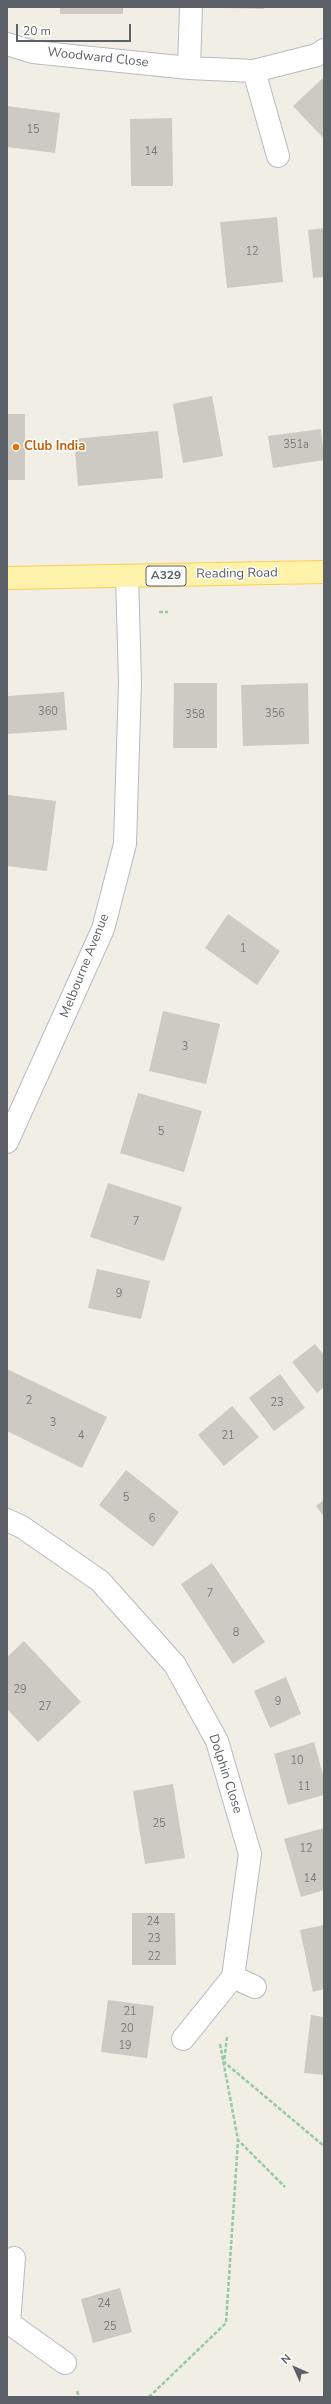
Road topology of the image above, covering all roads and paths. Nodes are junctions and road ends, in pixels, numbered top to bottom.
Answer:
1 (191, 7) edge
2 (7, 44) edge
3 (324, 50) edge
4 (189, 68) junction
5 (254, 71) junction
6 (278, 156) dead end
7 (324, 572) edge
8 (127, 576) junction
9 (7, 578) edge
10 (7, 1142) edge
11 (7, 1520) edge
12 (234, 1977) junction
13 (255, 1987) dead end
14 (228, 2031) dead end
15 (183, 2039) dead end
16 (219, 2042) dead end
17 (224, 2062) junction
18 (238, 2140) junction
19 (324, 2146) edge
20 (285, 2187) dead end
21 (14, 2258) dead end
22 (8, 2324) edge
23 (65, 2363) dead end
24 (148, 2397) edge

1 - 4 street
2 - 4 street, Woodward Close
3 - 5 street, Woodward Close
4 - 5 street, Woodward Close
5 - 6 street
7 - 8 main road, Reading Road / A329
8 - 9 main road, Reading Road / A329
8 - 10 street, Melbourne Avenue
11 - 12 street, Dolphin Close
12 - 13 street
12 - 15 street
14 - 17 path
16 - 17 path
17 - 18 path
17 - 19 path
18 - 20 path
18 - 24 path
21 - 22 street
22 - 23 street

